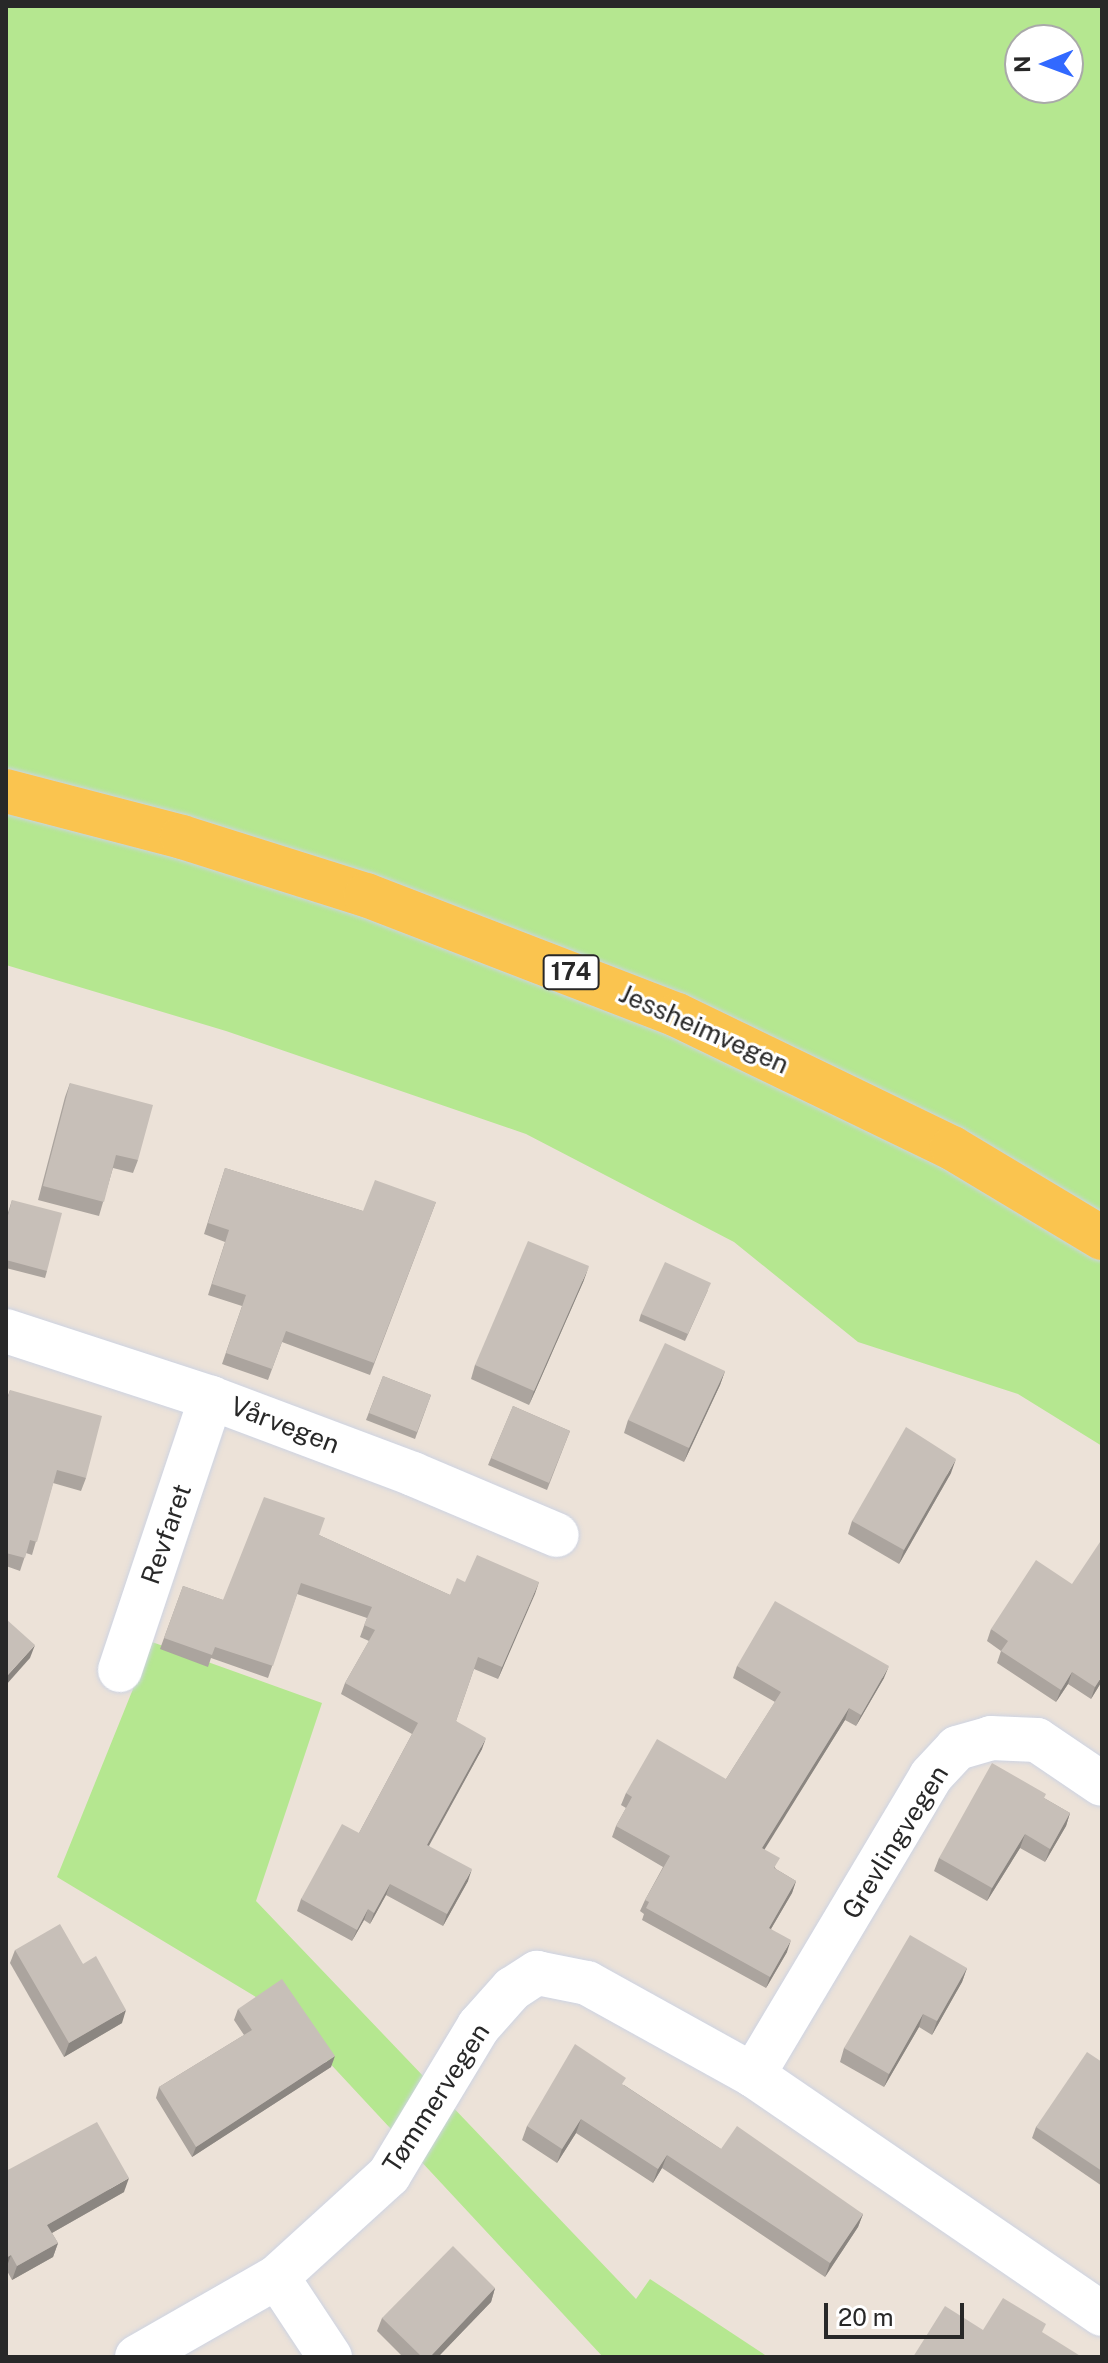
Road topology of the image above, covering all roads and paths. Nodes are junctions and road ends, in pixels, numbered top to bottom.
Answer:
1 (6, 791) edge
2 (1102, 1238) edge
3 (6, 1331) edge
4 (211, 1398) junction
5 (557, 1535) dead end
6 (120, 1670) dead end
7 (1102, 1784) edge
8 (753, 2075) junction
9 (277, 2277) junction
10 (1102, 2314) edge
11 (137, 2357) edge
12 (330, 2357) edge

1 - 2 main road, Jessheimvegen / 174
3 - 4 street, Vårvegen
4 - 5 street, Vårvegen
4 - 6 street, Revfaret
7 - 8 street, Grevlingvegen
8 - 9 street, Tømmervegen
8 - 10 street
9 - 11 street, Tømmervegen
9 - 12 street

